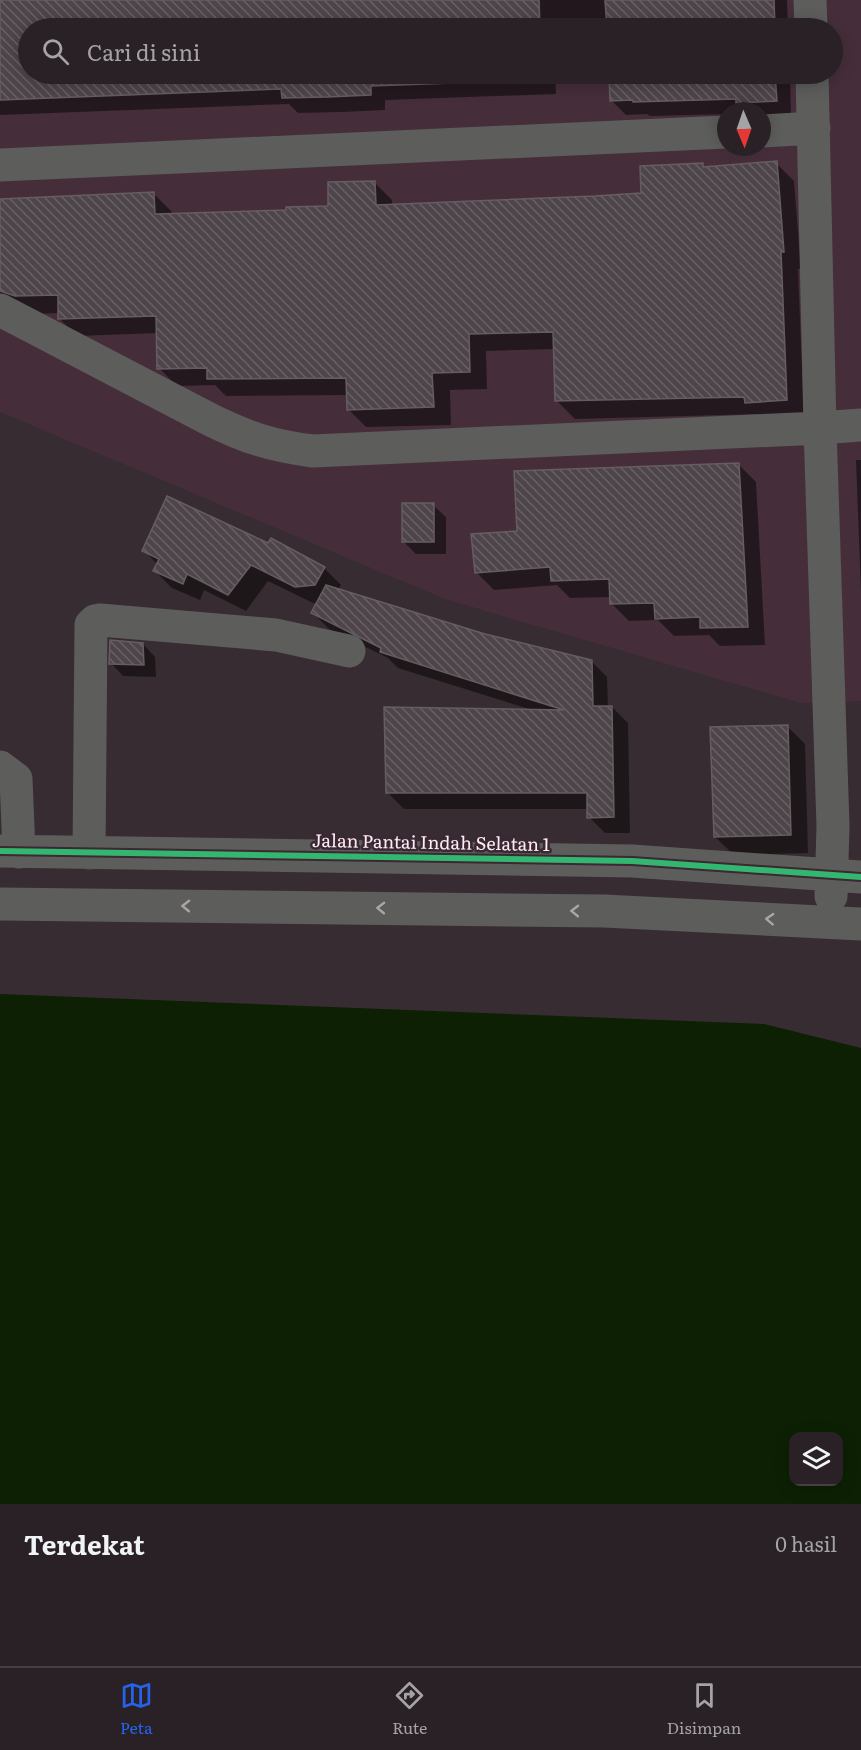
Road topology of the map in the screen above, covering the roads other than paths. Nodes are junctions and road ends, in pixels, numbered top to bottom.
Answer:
1 (810, 0) edge
2 (811, 18) edge
3 (812, 84) edge
4 (814, 128) junction
5 (771, 130) edge
6 (717, 132) edge
7 (0, 165) edge
8 (0, 310) edge
9 (861, 425) edge
10 (820, 428) junction
11 (349, 651) dead end
12 (0, 767) edge
13 (9, 852) edge
14 (89, 853) junction
15 (847, 876) edge
16 (0, 904) edge
17 (829, 922) junction
18 (861, 924) edge

1 - 2 street
3 - 4 street
4 - 5 street
4 - 10 street
6 - 7 street
8 - 10 street
9 - 10 street
10 - 15 street
11 - 14 street
12 - 13 street
13 - 14 street, Jalan Pantai Indah Selatan 1
14 - 15 street, Jalan Pantai Indah Selatan 1
15 - 17 street
17 -> 16 street
17 - 18 street

